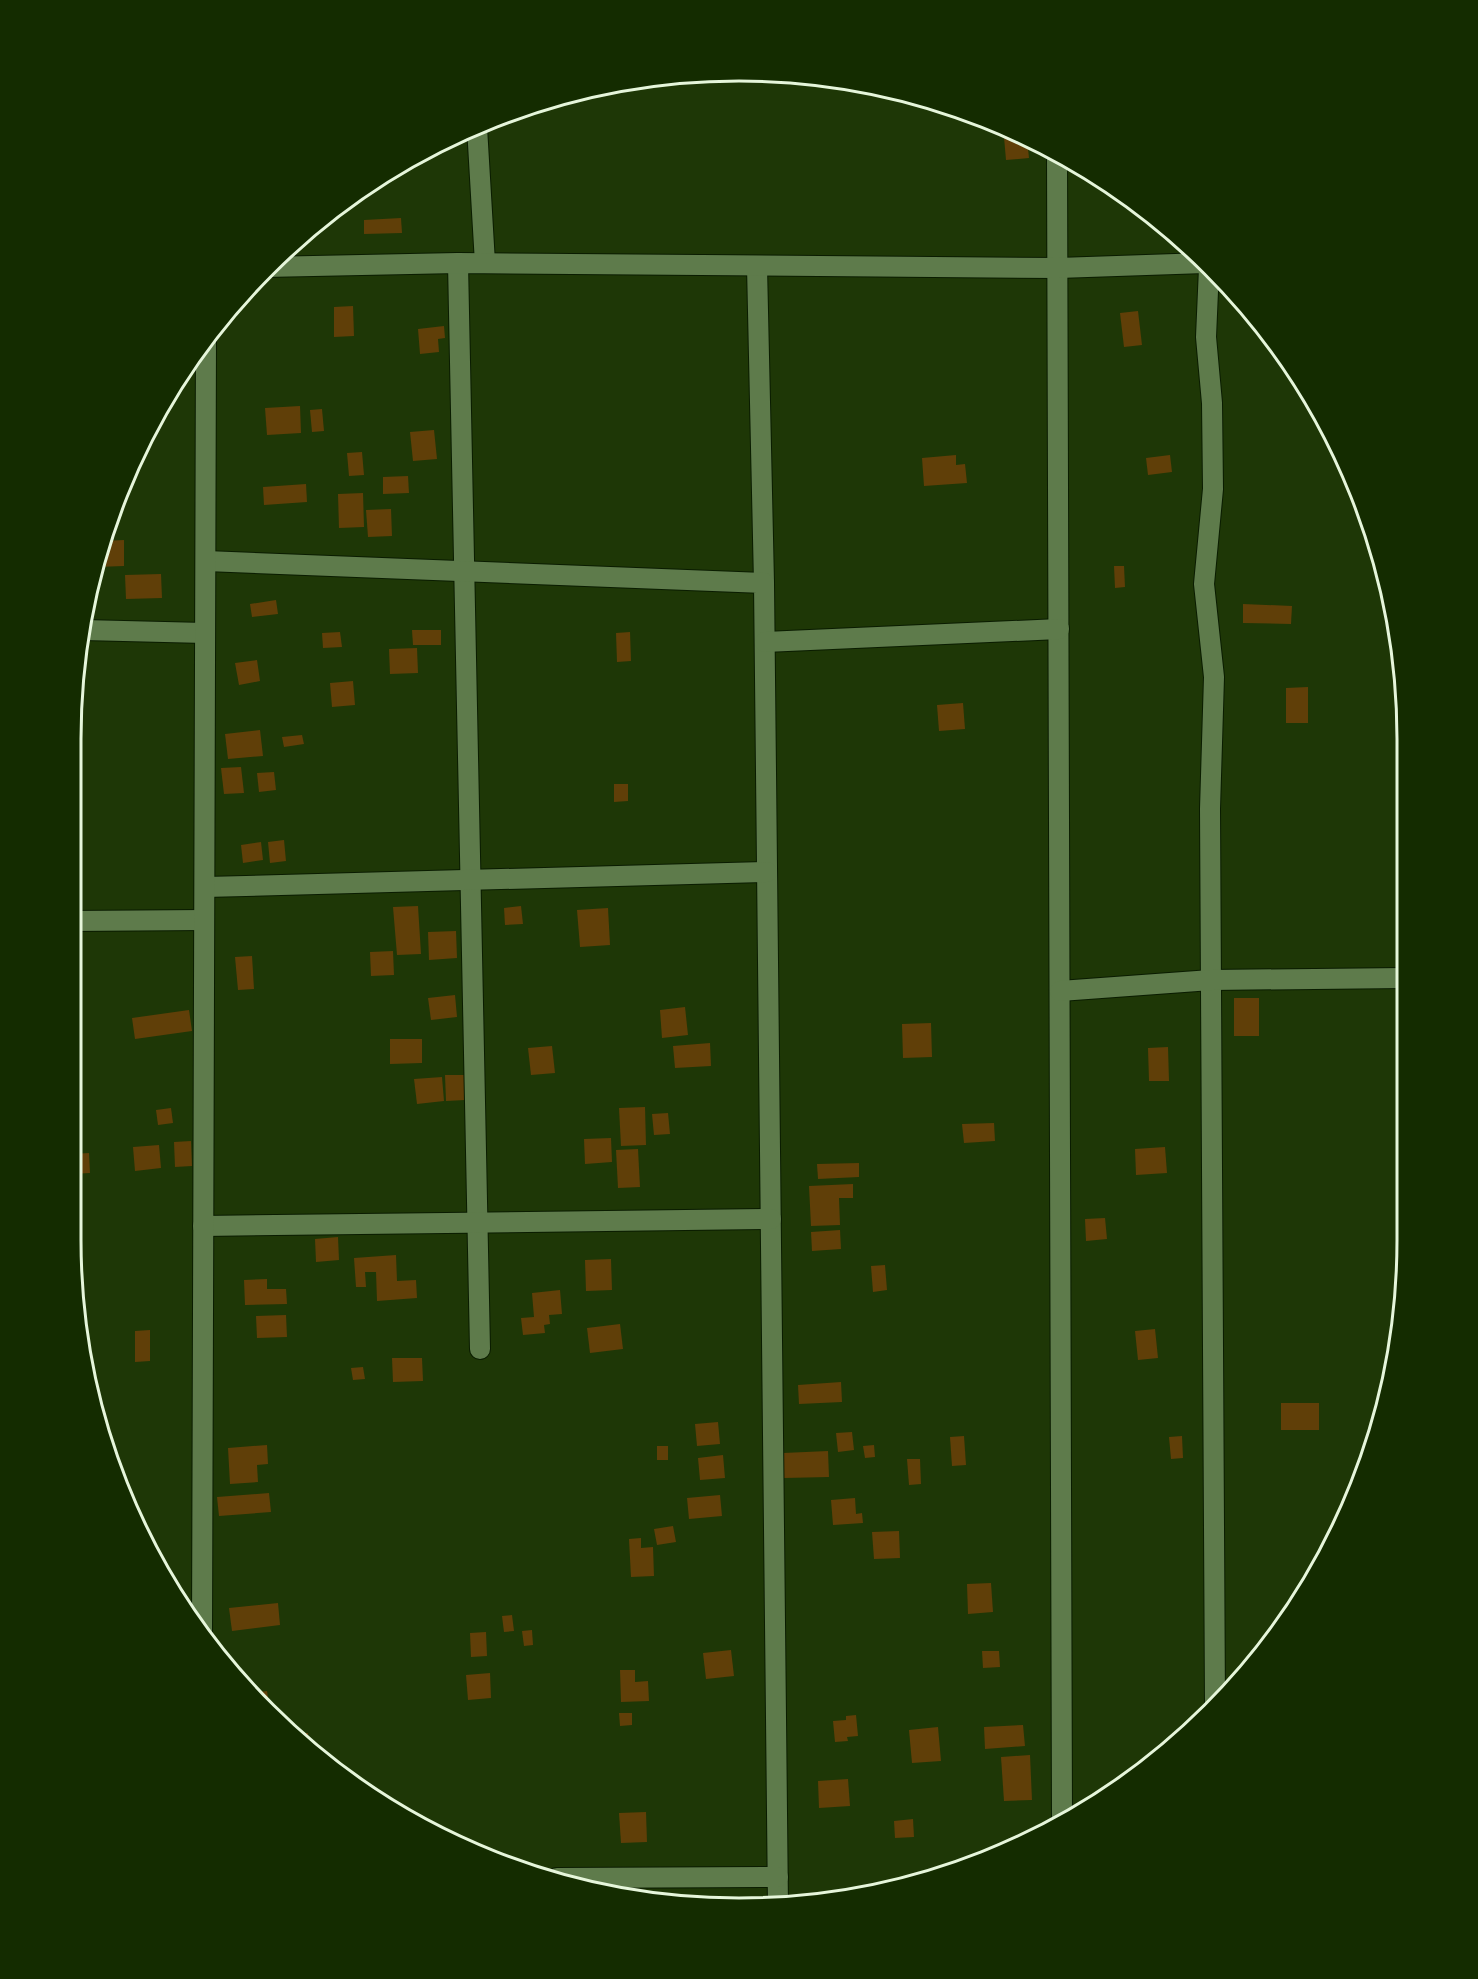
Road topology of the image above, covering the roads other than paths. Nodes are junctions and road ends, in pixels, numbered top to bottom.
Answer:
1 (477, 135) edge
2 (1057, 163) edge
3 (458, 263) junction
4 (485, 263) junction
5 (1193, 263) edge
6 (757, 266) junction
7 (282, 267) edge
8 (1058, 268) junction
9 (1209, 279) edge
10 (206, 353) edge
11 (206, 561) junction
12 (464, 571) junction
13 (764, 583) junction
14 (1059, 628) junction
15 (91, 630) edge
16 (205, 633) junction
17 (765, 642) junction
18 (767, 872) junction
19 (470, 880) junction
20 (205, 887) junction
21 (204, 920) junction
22 (81, 921) edge
23 (1397, 978) edge
24 (1211, 980) junction
25 (1060, 991) junction
26 (771, 1219) junction
27 (477, 1223) junction
28 (203, 1226) junction
29 (480, 1348) dead end
30 (202, 1620) edge
31 (1215, 1694) edge
32 (1062, 1813) edge
33 (778, 1877) junction
34 (578, 1878) edge
35 (779, 1897) edge

1 - 4 street
2 - 8 street
3 - 4 street
3 - 7 street
3 - 12 street
4 - 6 street
5 - 8 street
6 - 8 street
6 - 13 street
8 - 14 street
9 - 24 street
10 - 11 street
11 - 12 street
11 - 16 street
12 - 13 street
12 - 19 street
13 - 17 street
14 - 17 street
14 - 25 street
15 - 16 street
16 - 20 street
17 - 18 street
18 - 19 street
18 - 26 street
19 - 20 street
19 - 27 street
20 - 21 street
21 - 22 street
21 - 28 street
23 - 24 street
24 - 25 street
24 - 31 street
25 - 32 street
26 - 27 street
26 - 33 street
27 - 28 street
27 - 29 street
28 - 30 street
33 - 34 street
33 - 35 street

